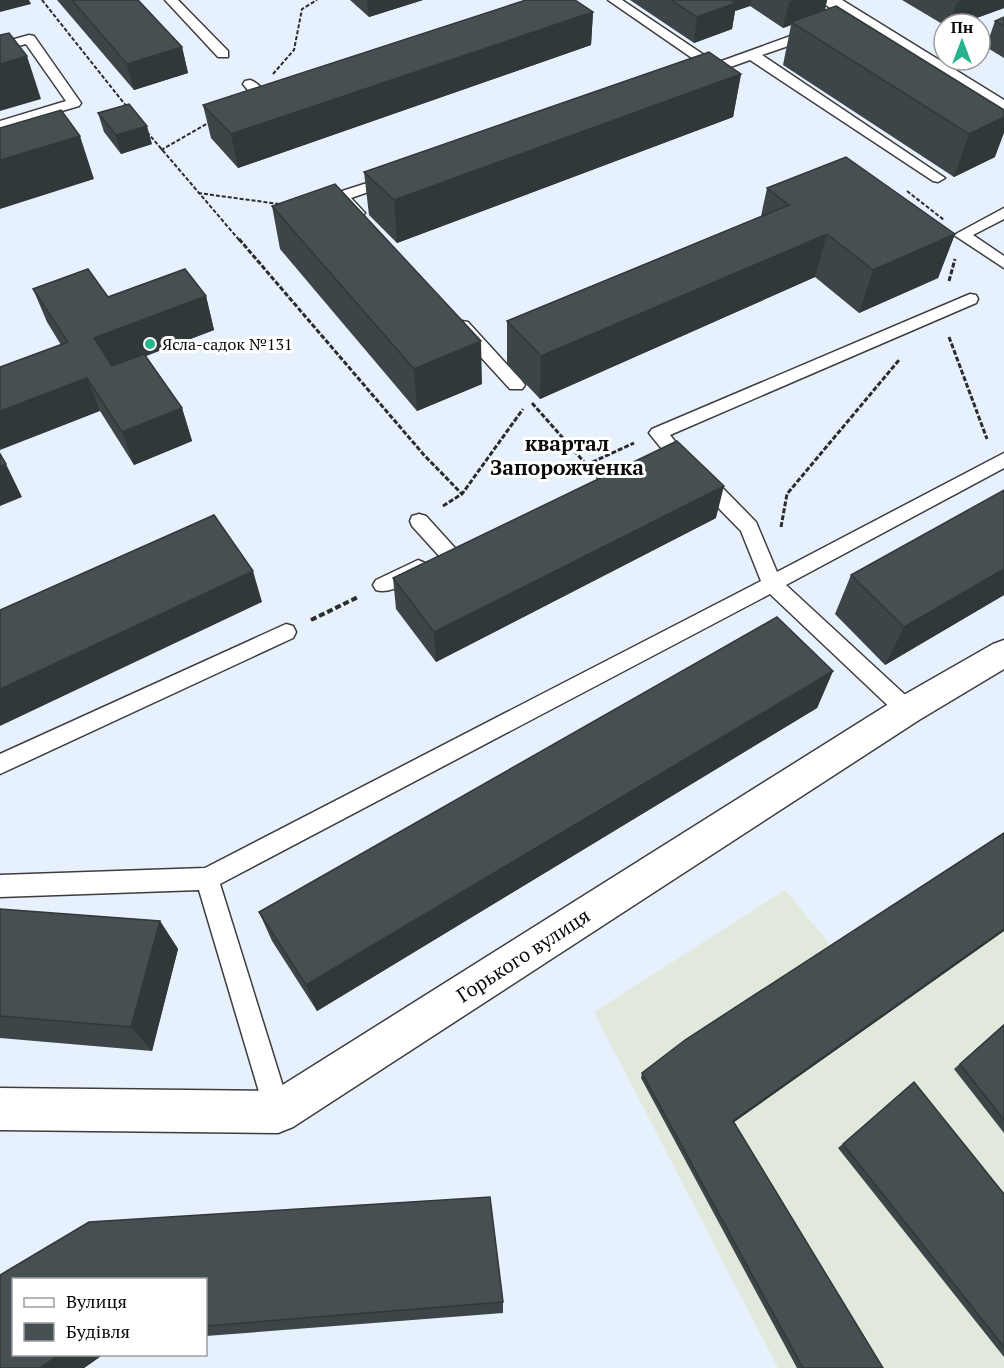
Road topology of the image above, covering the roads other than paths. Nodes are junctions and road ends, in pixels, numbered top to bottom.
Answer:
1 (171, 0) edge
2 (614, 0) edge
3 (828, 0) edge
4 (855, 17) junction
5 (0, 47) edge
6 (223, 54) dead end
7 (752, 55) junction
8 (715, 68) junction
9 (681, 80) edge
10 (262, 94) edge
11 (1004, 109) edge
12 (223, 115) edge
13 (0, 125) edge
14 (409, 173) edge
15 (938, 178) dead end
16 (1004, 213) edge
17 (365, 222) edge
18 (1004, 263) edge
19 (970, 299) dead end
20 (453, 316) edge
21 (516, 385) dead end
22 (672, 449) junction
23 (1000, 462) edge
24 (601, 481) edge
25 (419, 521) road end
26 (468, 544) edge
27 (448, 553) junction
28 (772, 584) junction
29 (383, 585) road end
30 (286, 632) road end
31 (1004, 653) edge
32 (907, 710) junction
33 (0, 764) edge
34 (207, 879) junction
35 (0, 886) edge
36 (0, 1109) edge
37 (278, 1112) junction

1 - 6 lane
2 - 8 lane
3 - 4 street
4 - 7 lane
4 - 11 street
5 - 13 lane
7 - 8 lane
7 - 15 lane
8 - 9 lane
10 - 12 lane
14 - 17 lane
16 - 18 lane
19 - 22 lane
20 - 21 lane
22 - 24 lane
22 - 28 lane
23 - 28 lane
25 - 27 lane
26 - 27 lane
27 - 29 lane
28 - 32 lane
28 - 34 lane
30 - 33 lane
31 - 32 street, Горького вулиця
32 - 37 street, Горького вулиця
34 - 35 lane
34 - 37 lane
36 - 37 street

